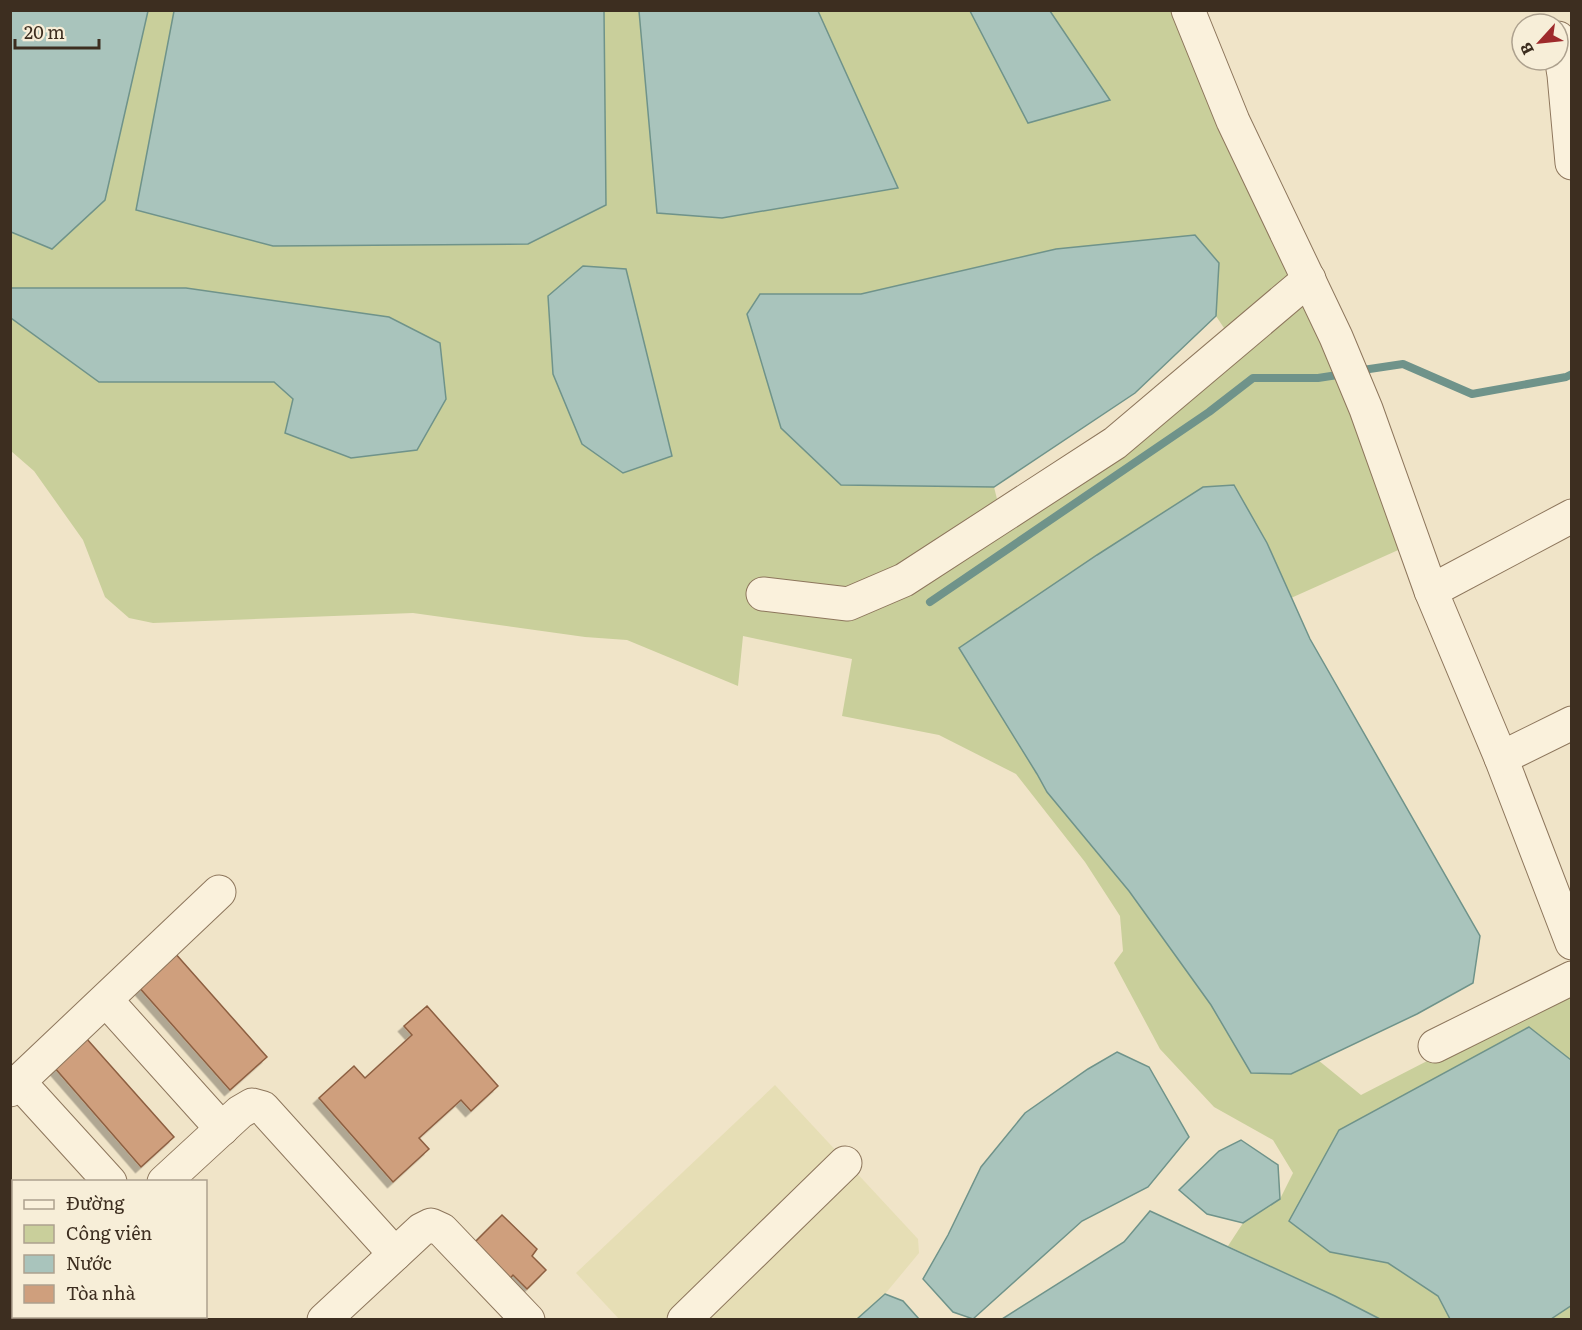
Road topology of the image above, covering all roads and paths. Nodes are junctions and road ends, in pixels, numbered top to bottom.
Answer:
1 (1188, 10) edge
2 (1563, 72) edge
3 (1570, 125) edge
4 (1572, 163) edge
5 (1308, 279) junction
6 (1572, 516) edge
7 (1431, 591) junction
8 (763, 594) dead end
9 (1572, 723) edge
10 (1501, 758) junction
11 (219, 892) dead end
12 (1572, 943) edge
13 (1572, 978) edge
14 (106, 1000) junction
15 (1435, 1046) dead end
16 (15, 1086) edge
17 (222, 1129) junction
18 (844, 1163) dead end
19 (108, 1180) edge
20 (166, 1180) edge
21 (395, 1254) junction
22 (324, 1320) edge
23 (528, 1320) edge
24 (684, 1320) edge

1 - 5 street
2 - 3 street
3 - 4 street
5 - 7 street
5 - 8 street
6 - 7 street
7 - 10 street
9 - 10 street
10 - 12 street
11 - 14 street
13 - 15 street
14 - 16 street
14 - 17 street
16 - 19 street
17 - 20 street
17 - 21 street
18 - 24 street
21 - 22 street
21 - 23 street

